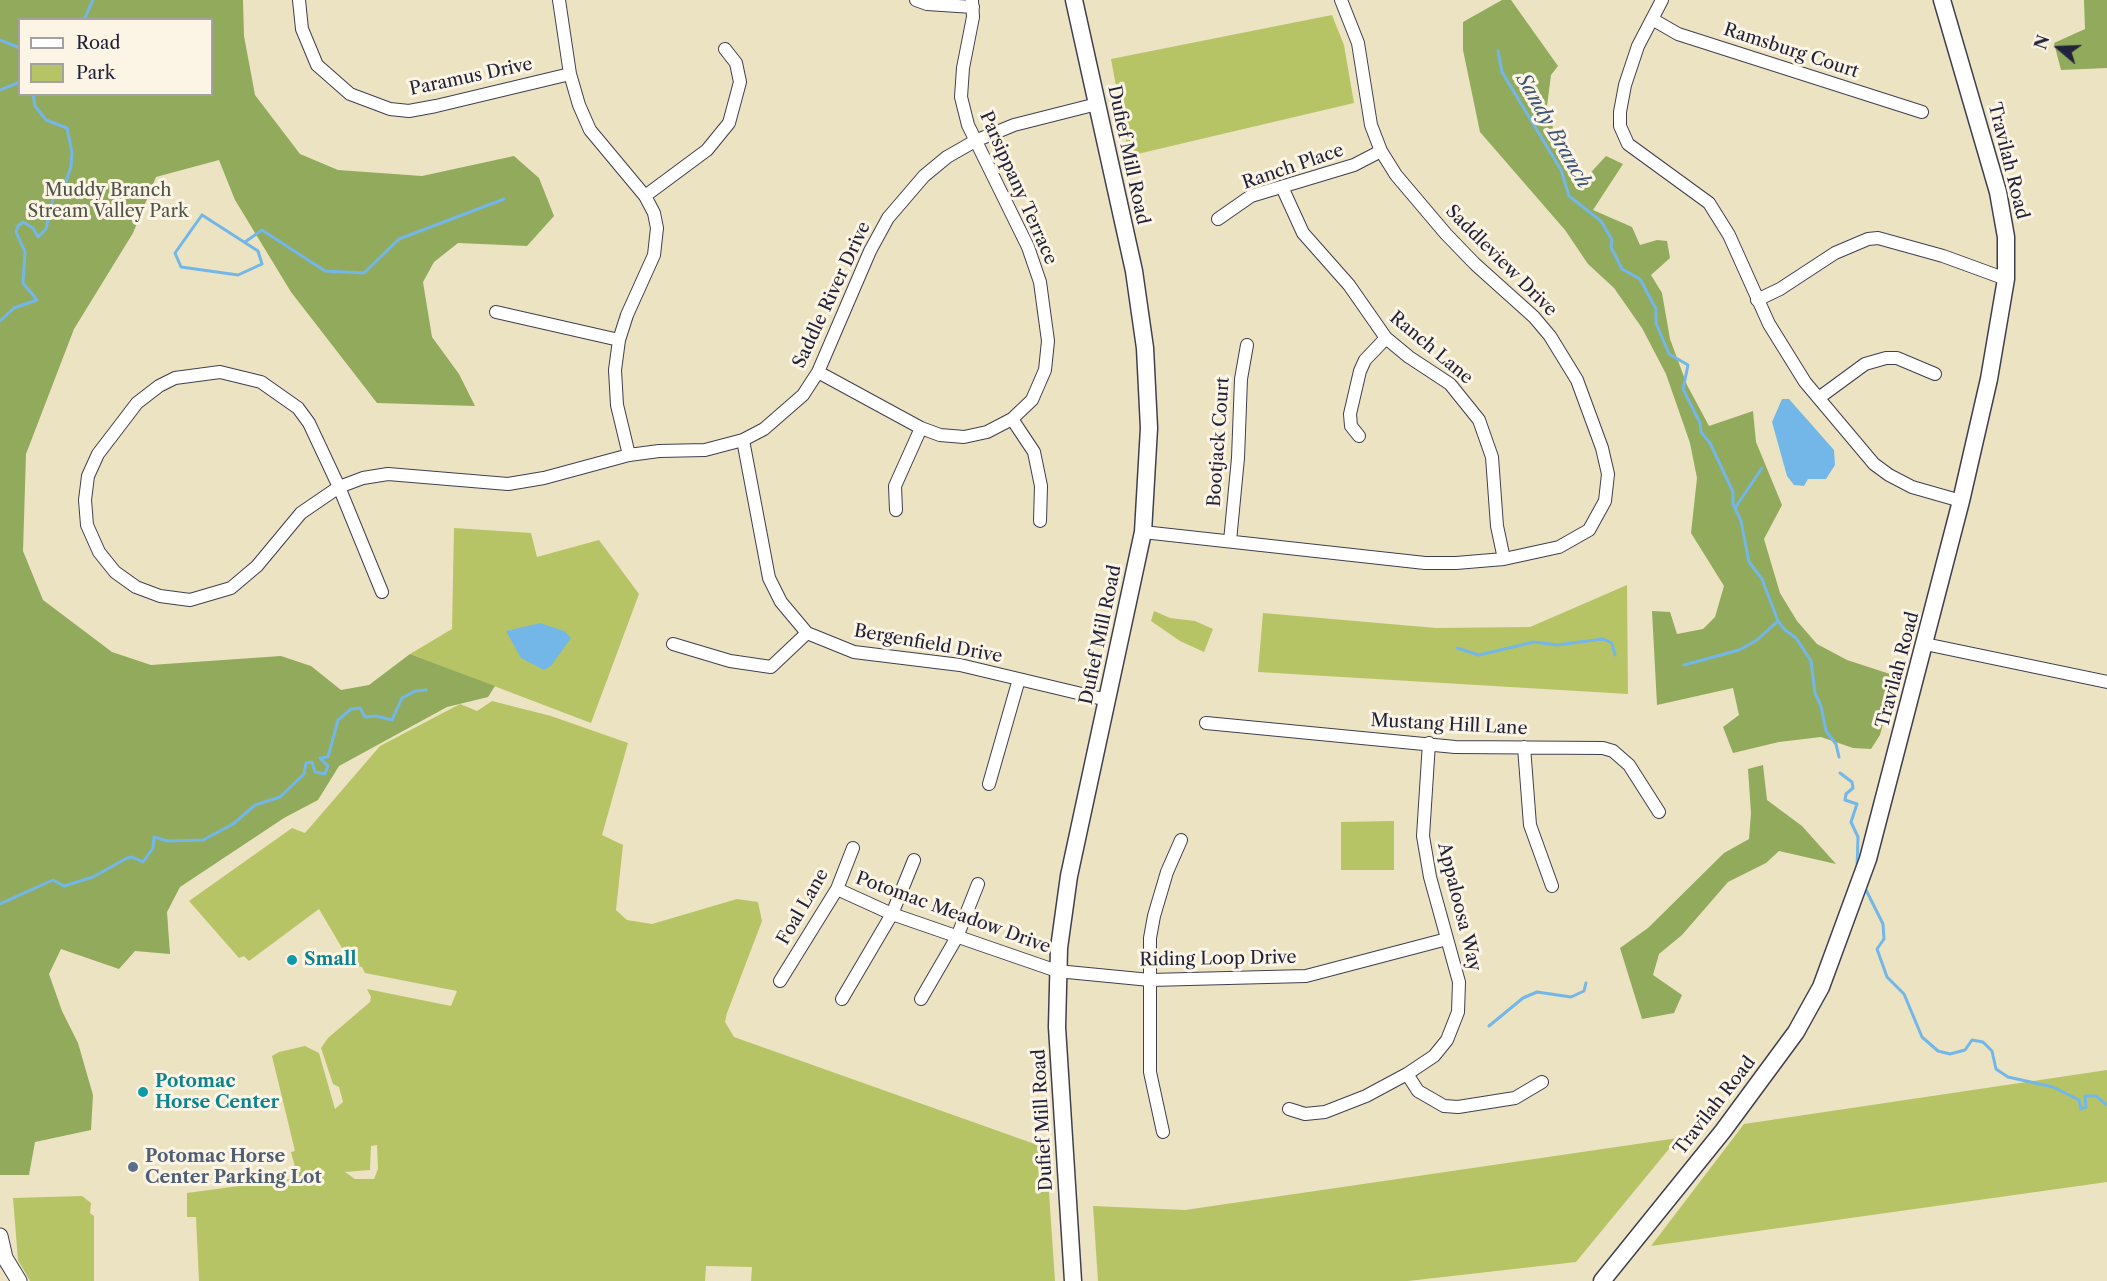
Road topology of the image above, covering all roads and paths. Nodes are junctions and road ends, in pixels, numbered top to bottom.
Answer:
1 (299, 0) edge
2 (559, 0) edge
3 (916, 0) edge
4 (1074, 0) edge
5 (1341, 0) edge
6 (1662, 0) edge
7 (1942, 0) edge
8 (973, 3) edge
9 (1652, 19) junction
10 (725, 49) dead end
11 (570, 74) junction
12 (1097, 104) junction
13 (1922, 112) dead end
14 (975, 141) junction
15 (1381, 151) junction
16 (1282, 187) junction
17 (645, 196) junction
18 (1218, 219) dead end
19 (2006, 279) junction
20 (1757, 300) junction
21 (496, 312) dead end
22 (1386, 338) junction
23 (619, 340) junction
24 (1247, 345) dead end
25 (818, 372) junction
26 (1935, 374) dead end
27 (1820, 397) junction
28 (1012, 419) junction
29 (921, 428) junction
30 (1359, 436) dead end
31 (743, 440) junction
32 (629, 454) junction
33 (339, 487) junction
34 (1961, 501) junction
35 (896, 510) dead end
36 (1040, 521) dead end
37 (1143, 532) junction
38 (1230, 541) junction
39 (1504, 559) junction
40 (382, 592) dead end
41 (807, 633) junction
42 (673, 644) dead end
43 (1925, 644) junction
44 (1019, 679) junction
45 (2107, 682) edge
46 (1107, 700) junction
47 (1206, 723) dead end
48 (1429, 743) junction
49 (1524, 747) junction
50 (989, 784) dead end
51 (1659, 812) dead end
52 (1181, 840) dead end
53 (853, 848) dead end
54 (915, 860) dead end
55 (978, 884) dead end
56 (1552, 886) dead end
57 (837, 889) junction
58 (892, 914) junction
59 (957, 937) junction
60 (1447, 939) junction
61 (1057, 971) junction
62 (1150, 980) junction
63 (780, 981) dead end
64 (842, 999) dead end
65 (921, 999) dead end
66 (1407, 1074) junction
67 (1542, 1082) dead end
68 (1289, 1109) dead end
69 (1162, 1132) dead end
70 (0, 1236) edge
71 (18, 1281) edge
72 (1073, 1281) edge
73 (1602, 1281) edge

1 - 11 street, Paramus Drive
2 - 11 street
3 - 8 street
4 - 12 main road, Dufief Mill Road
5 - 15 street, Saddleview Drive
6 - 9 street
7 - 19 main road, Travilah Road
8 - 14 street, Parsippany Terrace
9 - 13 street, Ramsburg Court
9 - 20 street
10 - 17 street
11 - 17 street
12 - 14 street, Saddle River Drive
12 - 37 main road, Dufief Mill Road
14 - 25 street, Saddle River Drive
14 - 28 street, Parsippany Terrace
15 - 16 street, Ranch Place
15 - 39 street, Saddleview Drive
16 - 18 street, Ranch Place
16 - 22 street, Ranch Lane
17 - 23 street
19 - 20 street
19 - 34 main road, Travilah Road
20 - 27 street
21 - 23 street
22 - 30 street
22 - 39 street, Ranch Lane
23 - 32 street
24 - 38 street, Bootjack Court
25 - 29 street, Parsippany Terrace
25 - 31 street, Saddle River Drive
26 - 27 street
27 - 34 street
28 - 29 street, Parsippany Terrace
28 - 36 street
29 - 35 street
31 - 32 street, Saddle River Drive
31 - 41 street, Bergenfield Drive
32 - 33 street, Saddle River Drive
33 - 33 street, Saddle River Drive
33 - 40 street
34 - 43 main road, Travilah Road
37 - 38 street, Saddleview Drive
37 - 46 main road, Dufief Mill Road
38 - 39 street, Saddleview Drive
41 - 42 street
41 - 44 street, Bergenfield Drive
43 - 45 street
43 - 73 main road, Travilah Road
44 - 46 street, Bergenfield Drive
44 - 50 street
46 - 61 main road, Dufief Mill Road
47 - 48 street, Mustang Hill Lane
48 - 49 street, Mustang Hill Lane
48 - 60 street, Appaloosa Way
49 - 51 street, Mustang Hill Lane
49 - 56 street
52 - 62 street
53 - 57 street, Foal Lane
54 - 58 street
55 - 59 street
57 - 58 street, Potomac Meadow Drive
57 - 63 street, Foal Lane
58 - 59 street, Potomac Meadow Drive
58 - 64 street
59 - 61 street, Potomac Meadow Drive
59 - 65 street
60 - 62 street, Riding Loop Drive
60 - 66 street, Appaloosa Way
61 - 62 street, Riding Loop Drive
61 - 72 main road, Dufief Mill Road
62 - 69 street
66 - 67 street
66 - 68 street, Appaloosa Way
70 - 71 street

